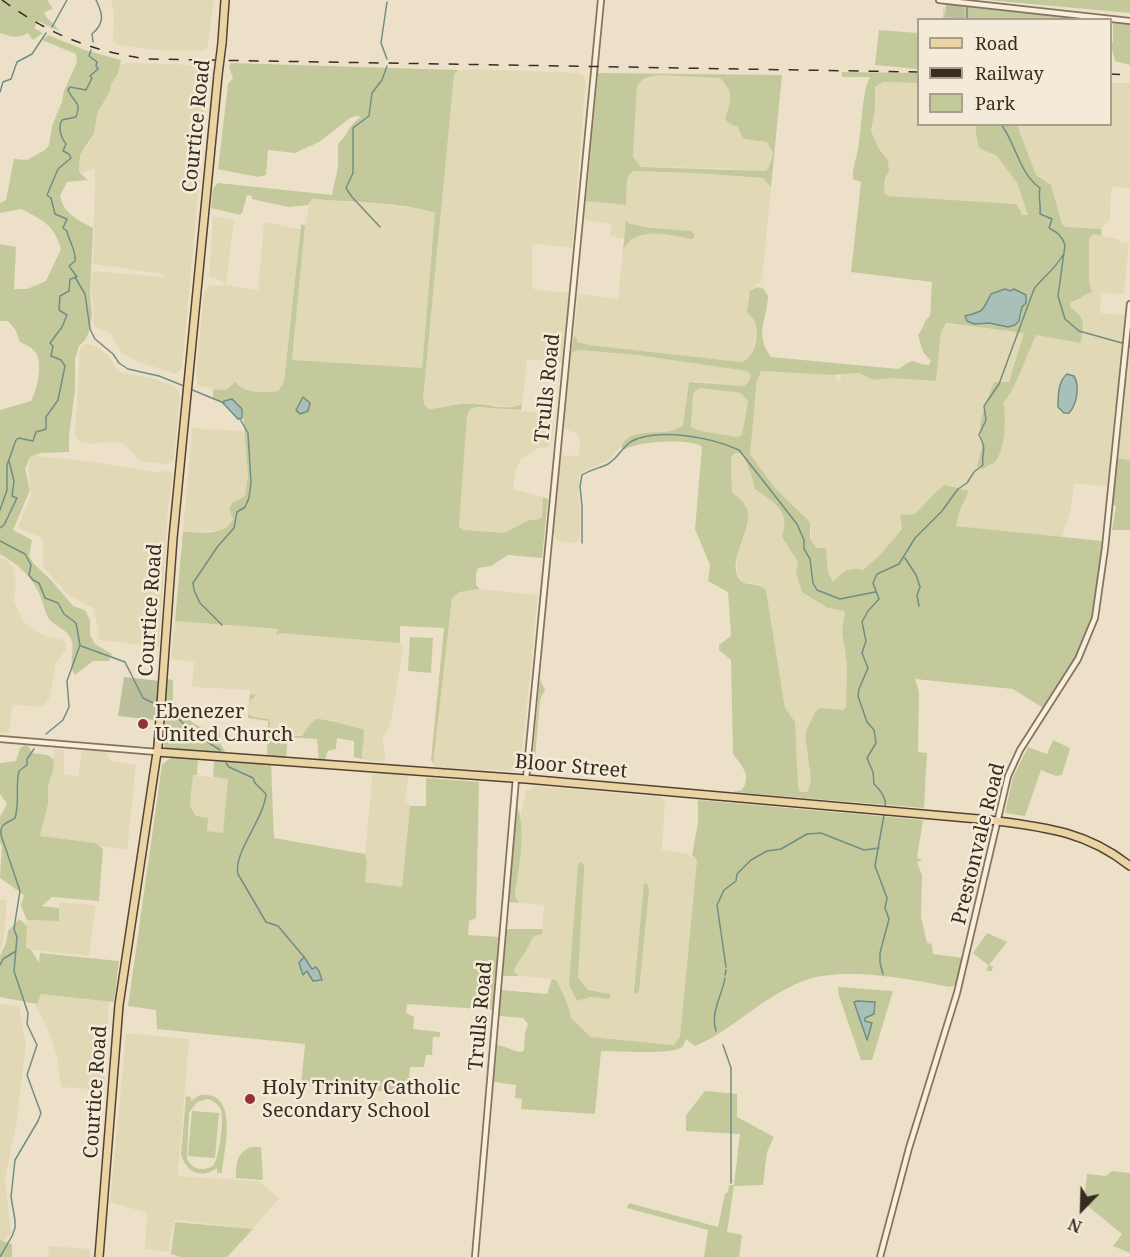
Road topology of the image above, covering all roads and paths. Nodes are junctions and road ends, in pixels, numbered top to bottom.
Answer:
1 (225, 0) edge
2 (601, 0) edge
3 (939, 0) edge
4 (1103, 18) edge
5 (1112, 19) edge
6 (1130, 21) edge
7 (1130, 304) edge
8 (0, 740) edge
9 (157, 752) junction
10 (516, 778) junction
11 (526, 779) junction
12 (996, 821) junction
13 (1130, 866) edge
14 (99, 1257) edge
15 (475, 1257) edge
16 (880, 1257) edge

1 - 9 main road, Courtice Road, bridge
2 - 11 street, Trulls Road
3 - 4 street
5 - 6 street
7 - 12 street, Prestonvale Road
8 - 9 street, Bloor Street
9 - 10 main road, Bloor Street
9 - 14 main road, Courtice Road
10 - 11 main road, Bloor Street
10 - 15 street, Trulls Road
11 - 12 main road, Bloor Street
12 - 13 main road, Bloor Street
12 - 16 street, Prestonvale Road

